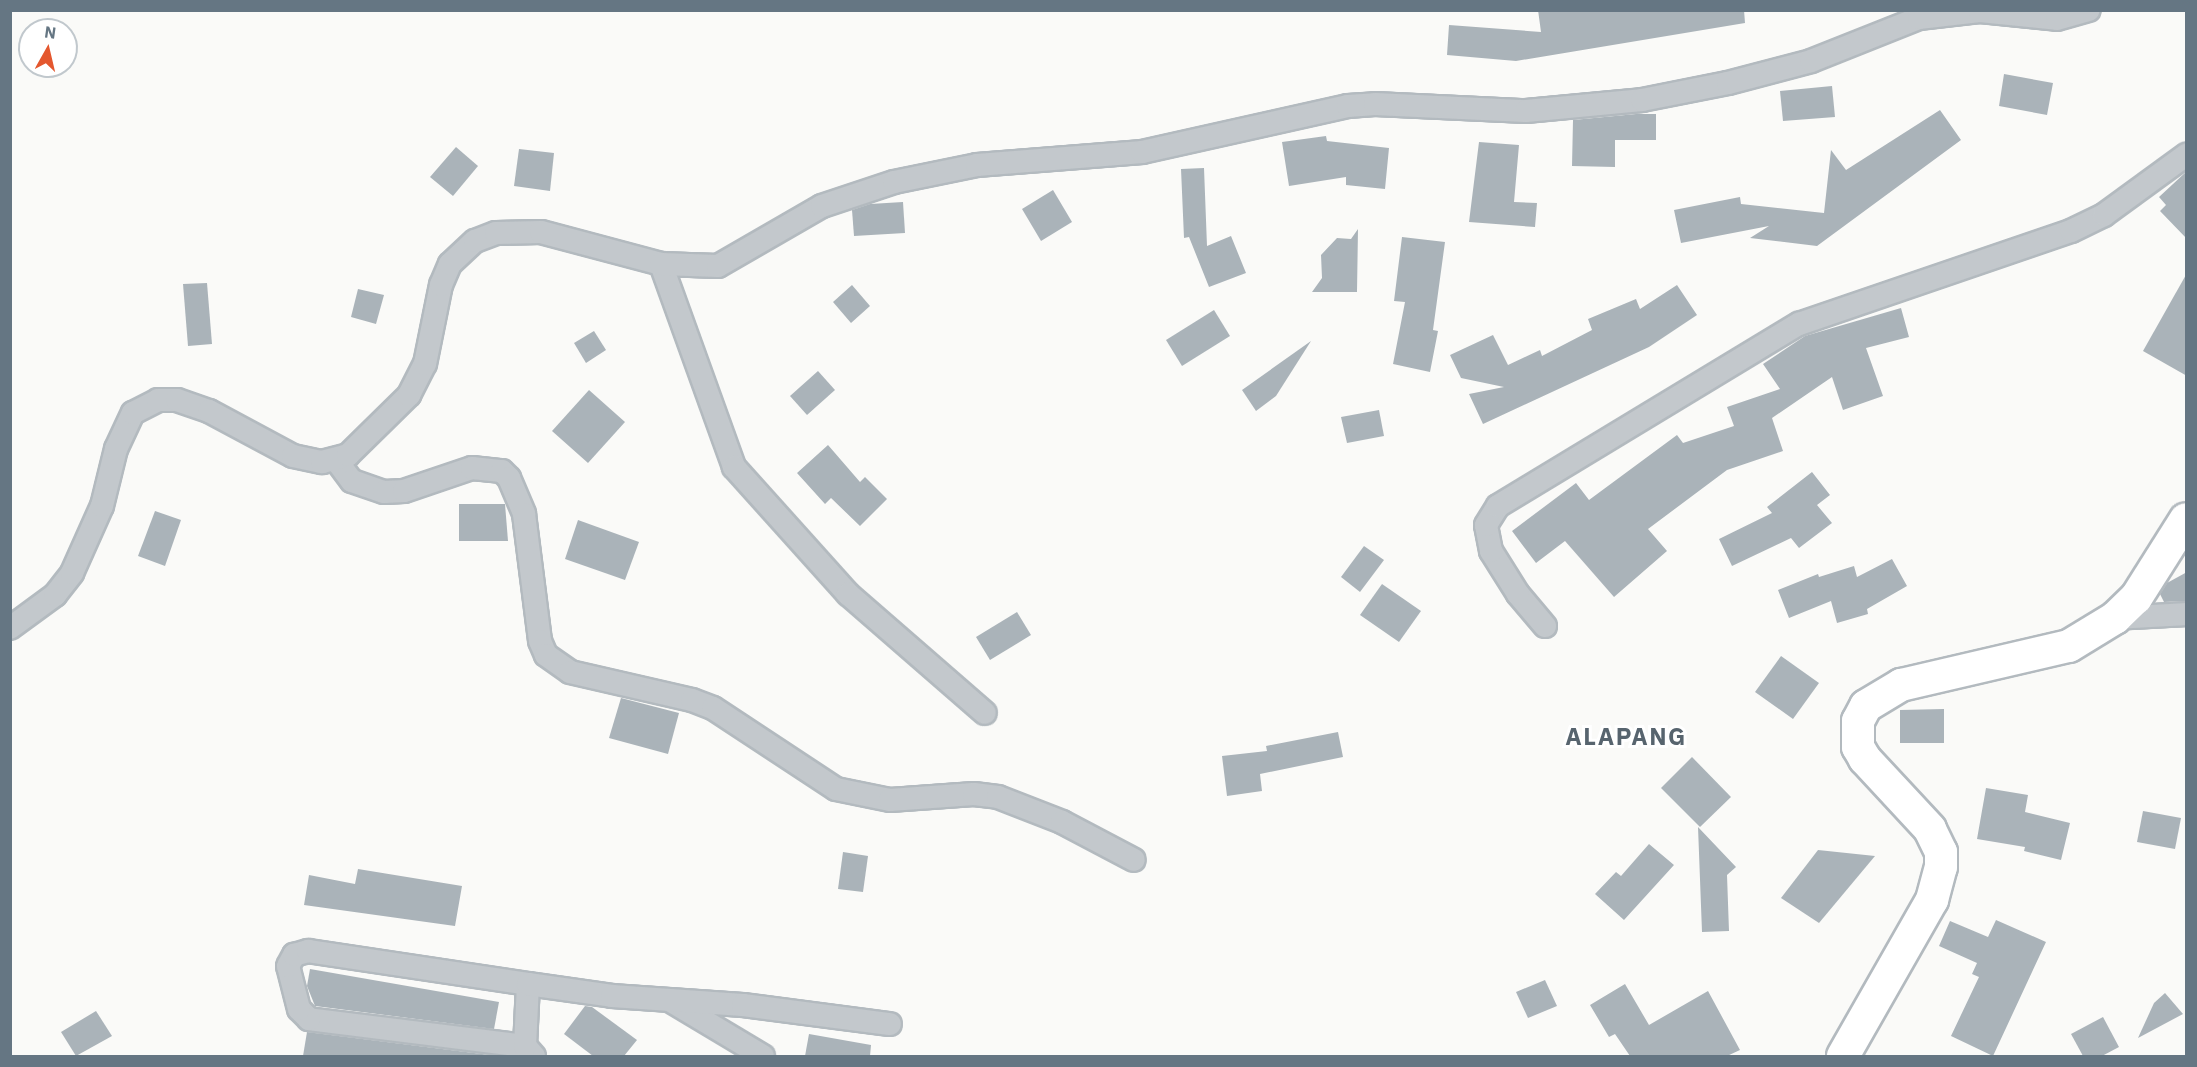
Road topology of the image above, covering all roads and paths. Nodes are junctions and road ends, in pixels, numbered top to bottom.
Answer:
1 (2090, 10) edge
2 (2187, 155) edge
3 (661, 264) junction
4 (336, 460) junction
5 (2187, 519) edge
6 (2187, 614) edge
7 (2115, 618) junction
8 (1545, 626) dead end
9 (10, 628) edge
10 (985, 713) dead end
11 (1134, 860) dead end
12 (528, 984) junction
13 (670, 1000) junction
14 (890, 1024) dead end
15 (529, 1051) edge
16 (763, 1056) edge
17 (1843, 1056) edge

1 - 3 street
2 - 8 street
3 - 4 street
3 - 10 street
4 - 9 street
4 - 11 street
5 - 7 main road
6 - 7 street
7 - 17 main road
12 - 13 street
12 - 15 street
12 - 15 street
13 - 14 street
13 - 16 street

